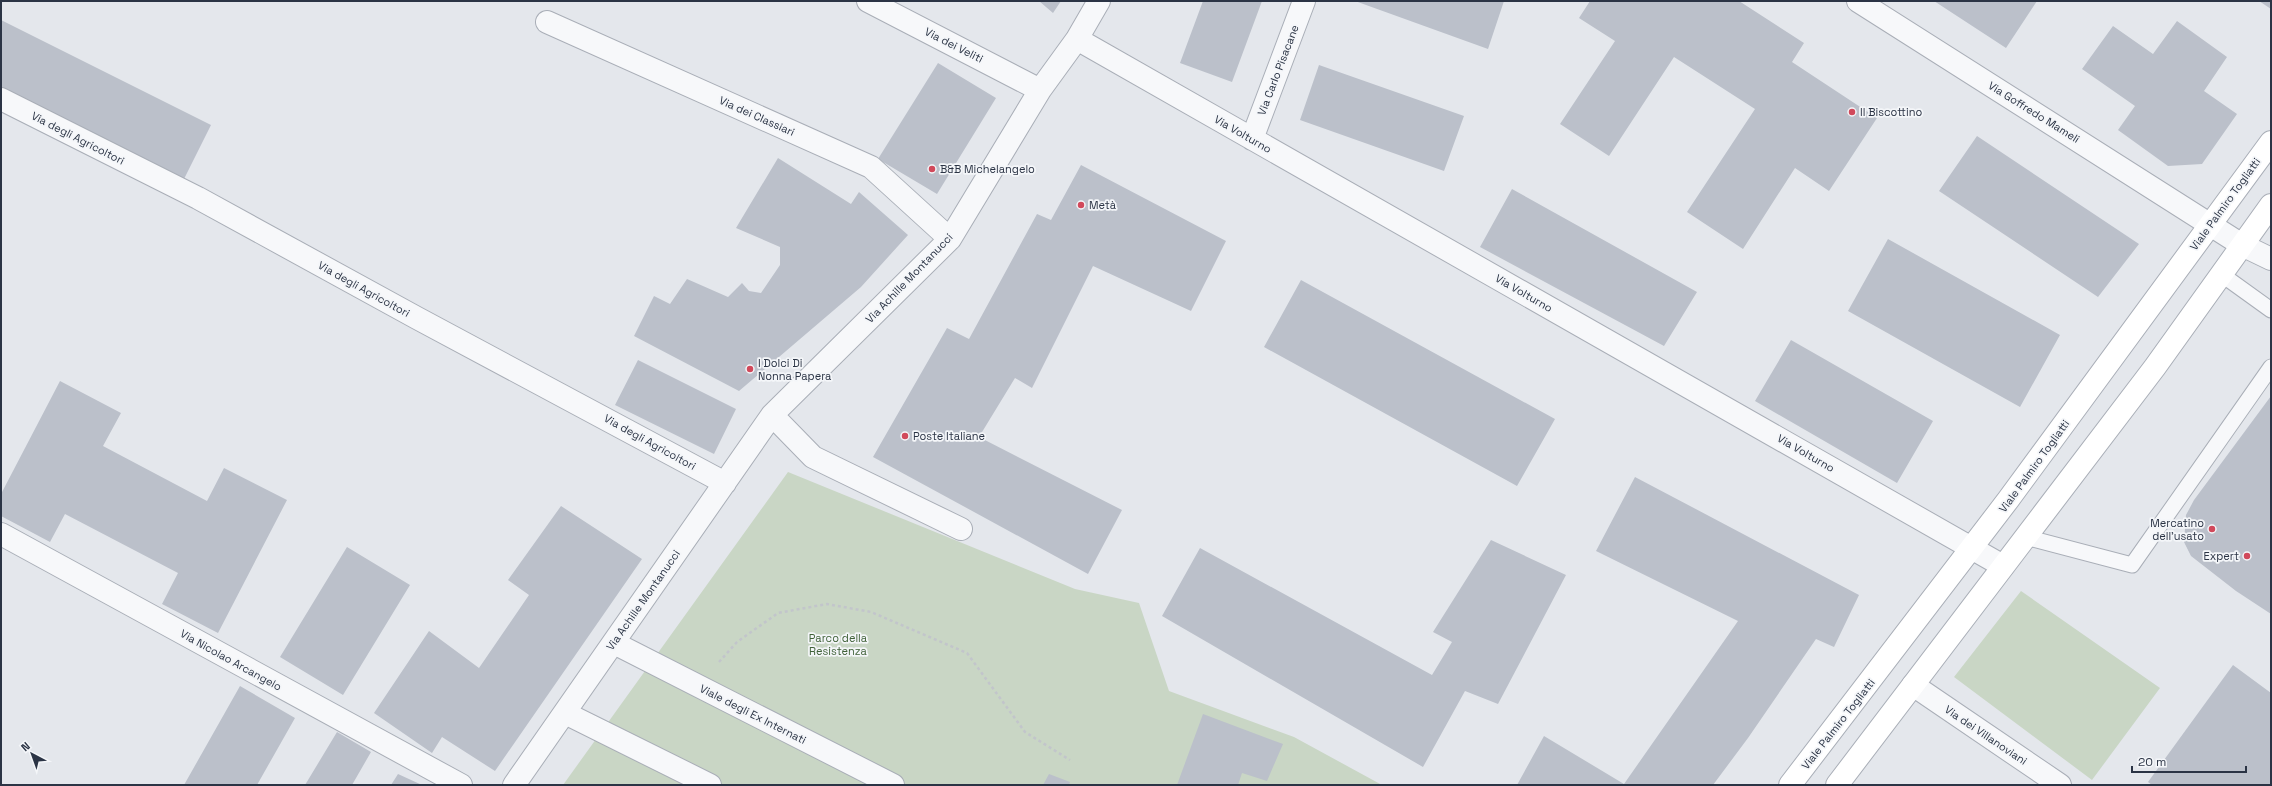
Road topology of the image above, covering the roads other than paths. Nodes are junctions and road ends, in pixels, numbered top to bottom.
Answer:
1 (868, 1) edge
2 (1099, 1) edge
3 (1304, 1) edge
4 (1858, 1) edge
5 (546, 22) dead end
6 (1077, 39) junction
7 (1040, 90) junction
8 (1, 99) edge
9 (1252, 139) junction
10 (2271, 142) edge
11 (2271, 205) edge
12 (2211, 224) junction
13 (950, 239) junction
14 (2242, 245) junction
15 (2271, 259) edge
16 (2221, 274) junction
17 (2271, 310) edge
18 (2271, 367) edge
19 (772, 415) junction
20 (725, 483) junction
21 (961, 529) dead end
22 (1, 534) edge
23 (2025, 537) junction
24 (1972, 548) junction
25 (2003, 566) junction
26 (614, 643) junction
27 (1913, 685) junction
28 (565, 713) junction
29 (461, 785) edge
30 (514, 785) edge
31 (710, 785) edge
32 (893, 785) edge
33 (1790, 785) edge
34 (1837, 785) edge
35 (2060, 785) edge

1 - 7 street, Via dei Veliti
2 - 6 street, Via Achille Montanucci
3 - 9 street, Via Carlo Pisacane
4 - 12 street, Via Goffredo Mameli
5 - 13 street, Via dei Classiari
6 - 7 street, Via Achille Montanucci
6 - 9 street, Via Volturno
7 - 13 street, Via Achille Montanucci
8 - 20 street, Via degli Agricoltori
9 - 24 street, Via Volturno
10 - 12 street, Viale Palmiro Togliatti
11 - 14 street
12 - 14 street, Via Goffredo Mameli
12 - 24 street, Viale Palmiro Togliatti
13 - 19 street, Via Achille Montanucci
14 - 15 street, Via Goffredo Mameli
14 - 16 street
16 - 17 lane
16 - 23 street
18 - 23 lane
19 - 20 street, Via Achille Montanucci
19 - 21 street
20 - 26 street, Via Achille Montanucci
22 - 29 street, Via Nicolao Arcangelo
23 - 25 street
24 - 25 street, Via Volturno
24 - 33 street, Viale Palmiro Togliatti
25 - 27 street
26 - 28 street, Via Achille Montanucci
26 - 32 street, Viale degli Ex Internati
27 - 34 street
27 - 35 street, Via dei Villanoviani
28 - 30 street, Via Achille Montanucci
28 - 31 street

